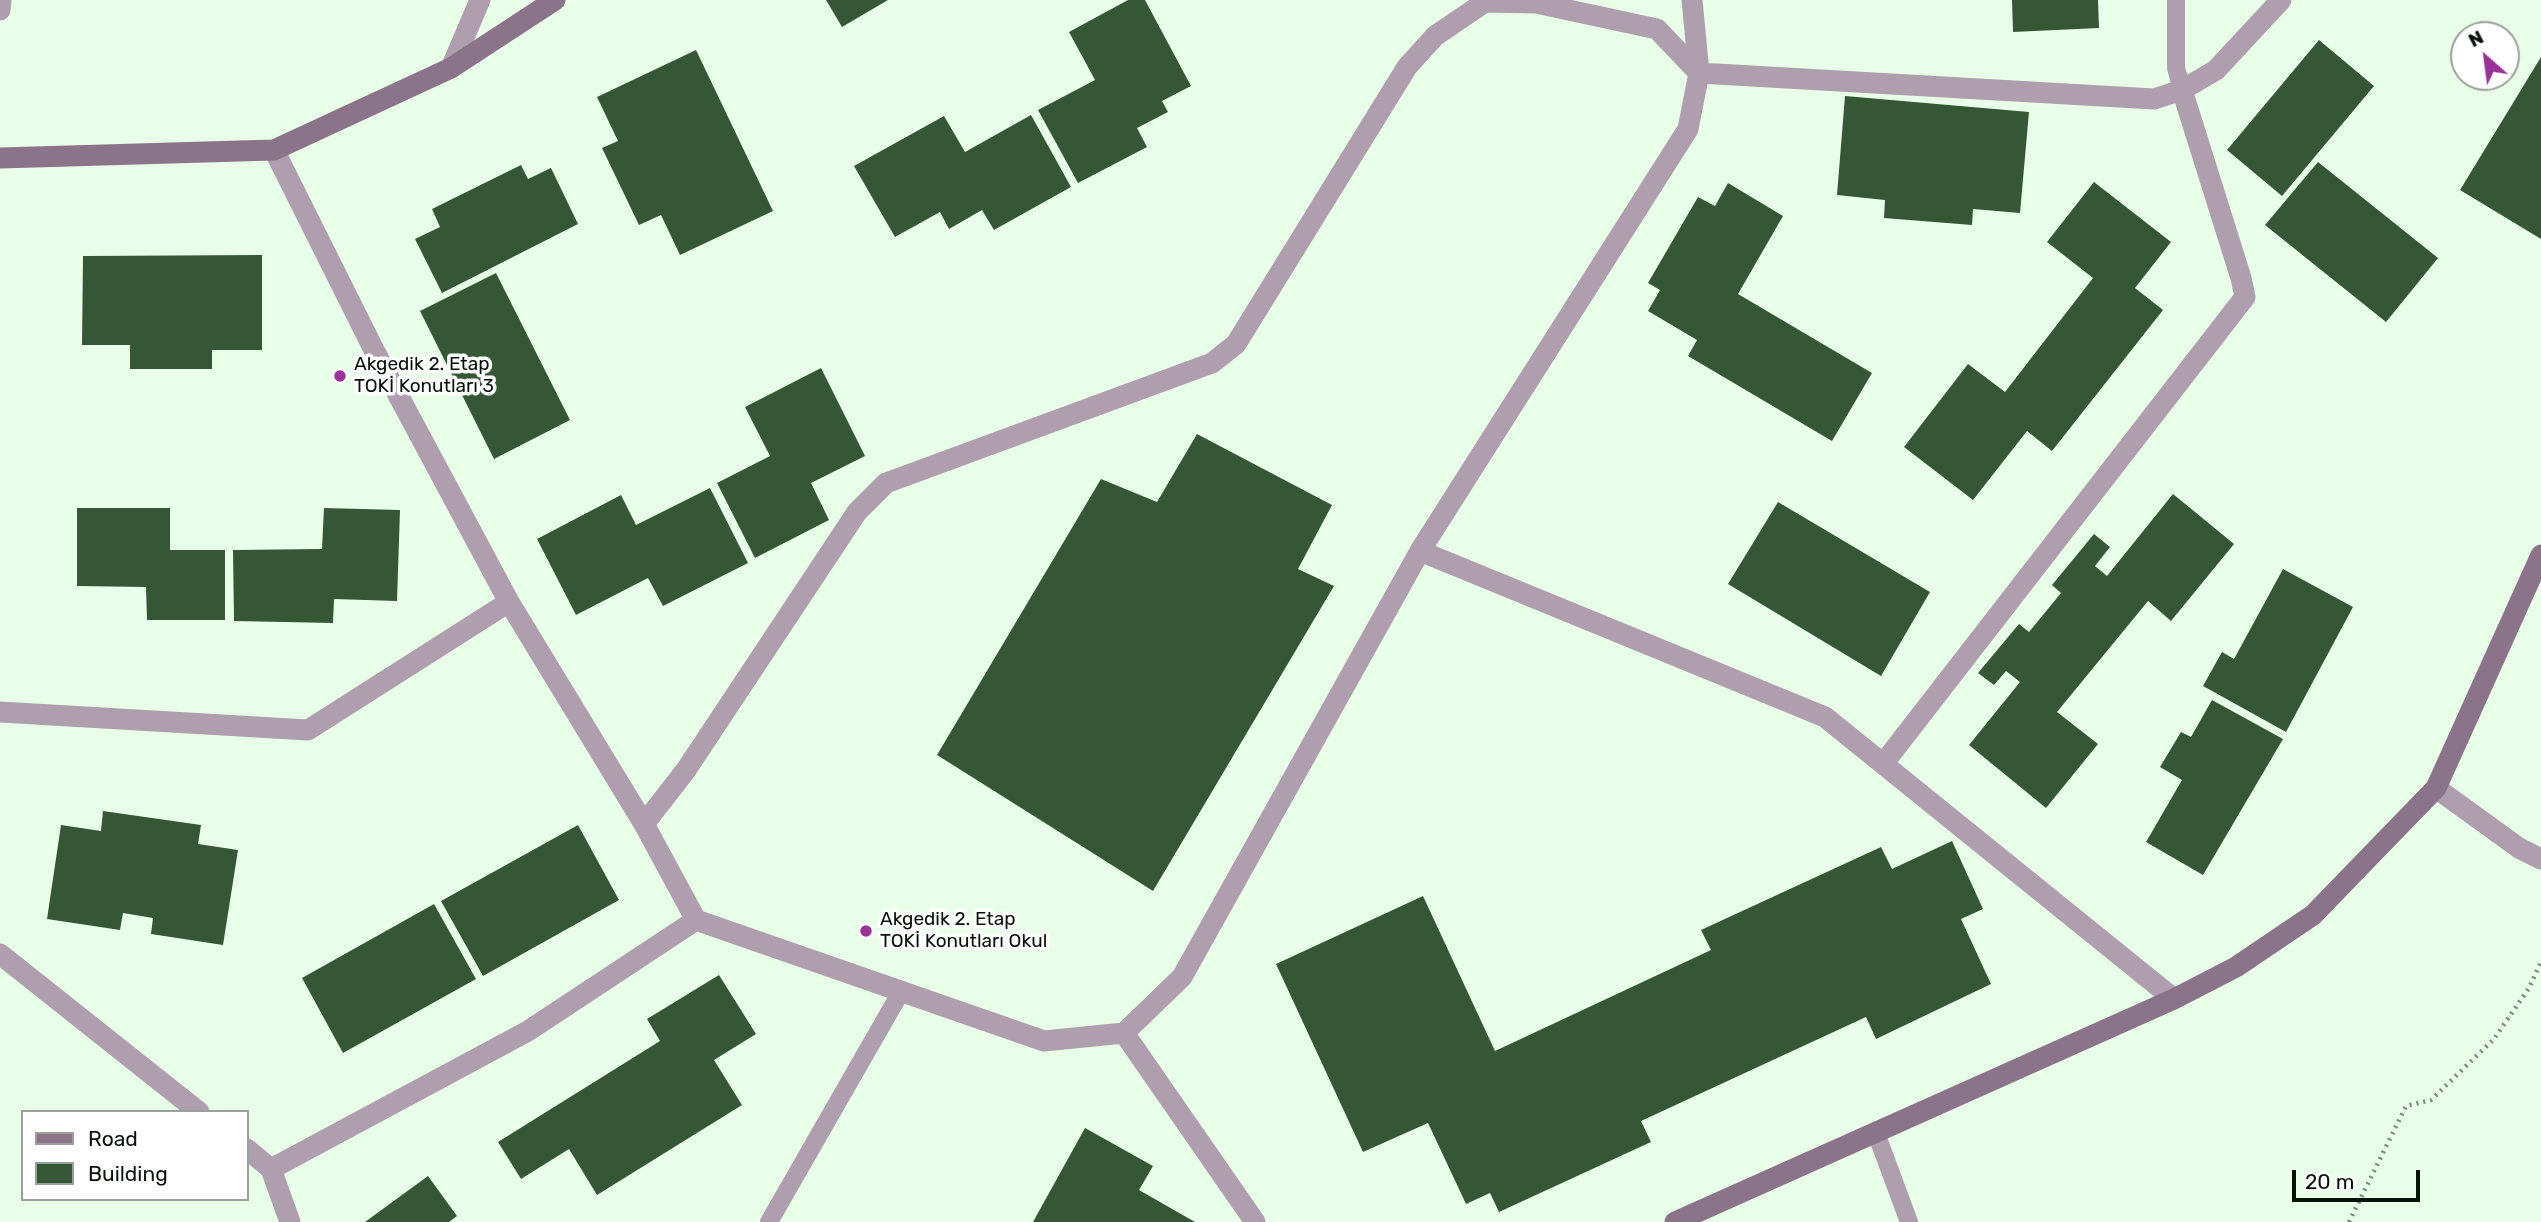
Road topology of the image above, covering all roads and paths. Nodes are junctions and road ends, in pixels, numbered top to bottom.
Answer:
1 (1, 0) edge
2 (480, 0) edge
3 (555, 0) edge
4 (1692, 0) edge
5 (2176, 0) edge
6 (2280, 0) edge
7 (0, 10) edge
8 (451, 68) junction
9 (1699, 73) junction
10 (2182, 90) junction
11 (274, 150) junction
12 (0, 158) edge
13 (1420, 551) junction
14 (2541, 555) edge
15 (509, 602) junction
16 (0, 712) edge
17 (1883, 764) junction
18 (2436, 788) junction
19 (644, 824) junction
20 (2541, 859) edge
21 (696, 920) junction
22 (0, 954) edge
23 (2541, 962) edge
24 (902, 990) junction
25 (2174, 999) junction
26 (1124, 1033) junction
27 (196, 1110) edge
28 (1876, 1133) junction
29 (248, 1150) edge
30 (271, 1169) junction
31 (290, 1222) edge
32 (769, 1222) edge
33 (1255, 1222) edge
34 (1675, 1222) edge
35 (1909, 1222) edge
36 (2349, 1222) edge

1 - 7 street
2 - 8 street
3 - 8 street
4 - 9 street
5 - 10 lane
6 - 10 street
8 - 11 street
9 - 10 street
9 - 13 street
9 - 19 street
10 - 17 street
11 - 12 street
11 - 15 street
13 - 17 street
13 - 26 street
14 - 18 street
15 - 16 street
15 - 19 street
17 - 25 street
18 - 20 street
18 - 25 street
19 - 21 street
21 - 24 street
21 - 30 street
22 - 27 street
23 - 36 path
24 - 26 street
24 - 32 lane
25 - 28 street
26 - 33 street
28 - 34 street
28 - 35 lane
29 - 30 street
30 - 31 street

